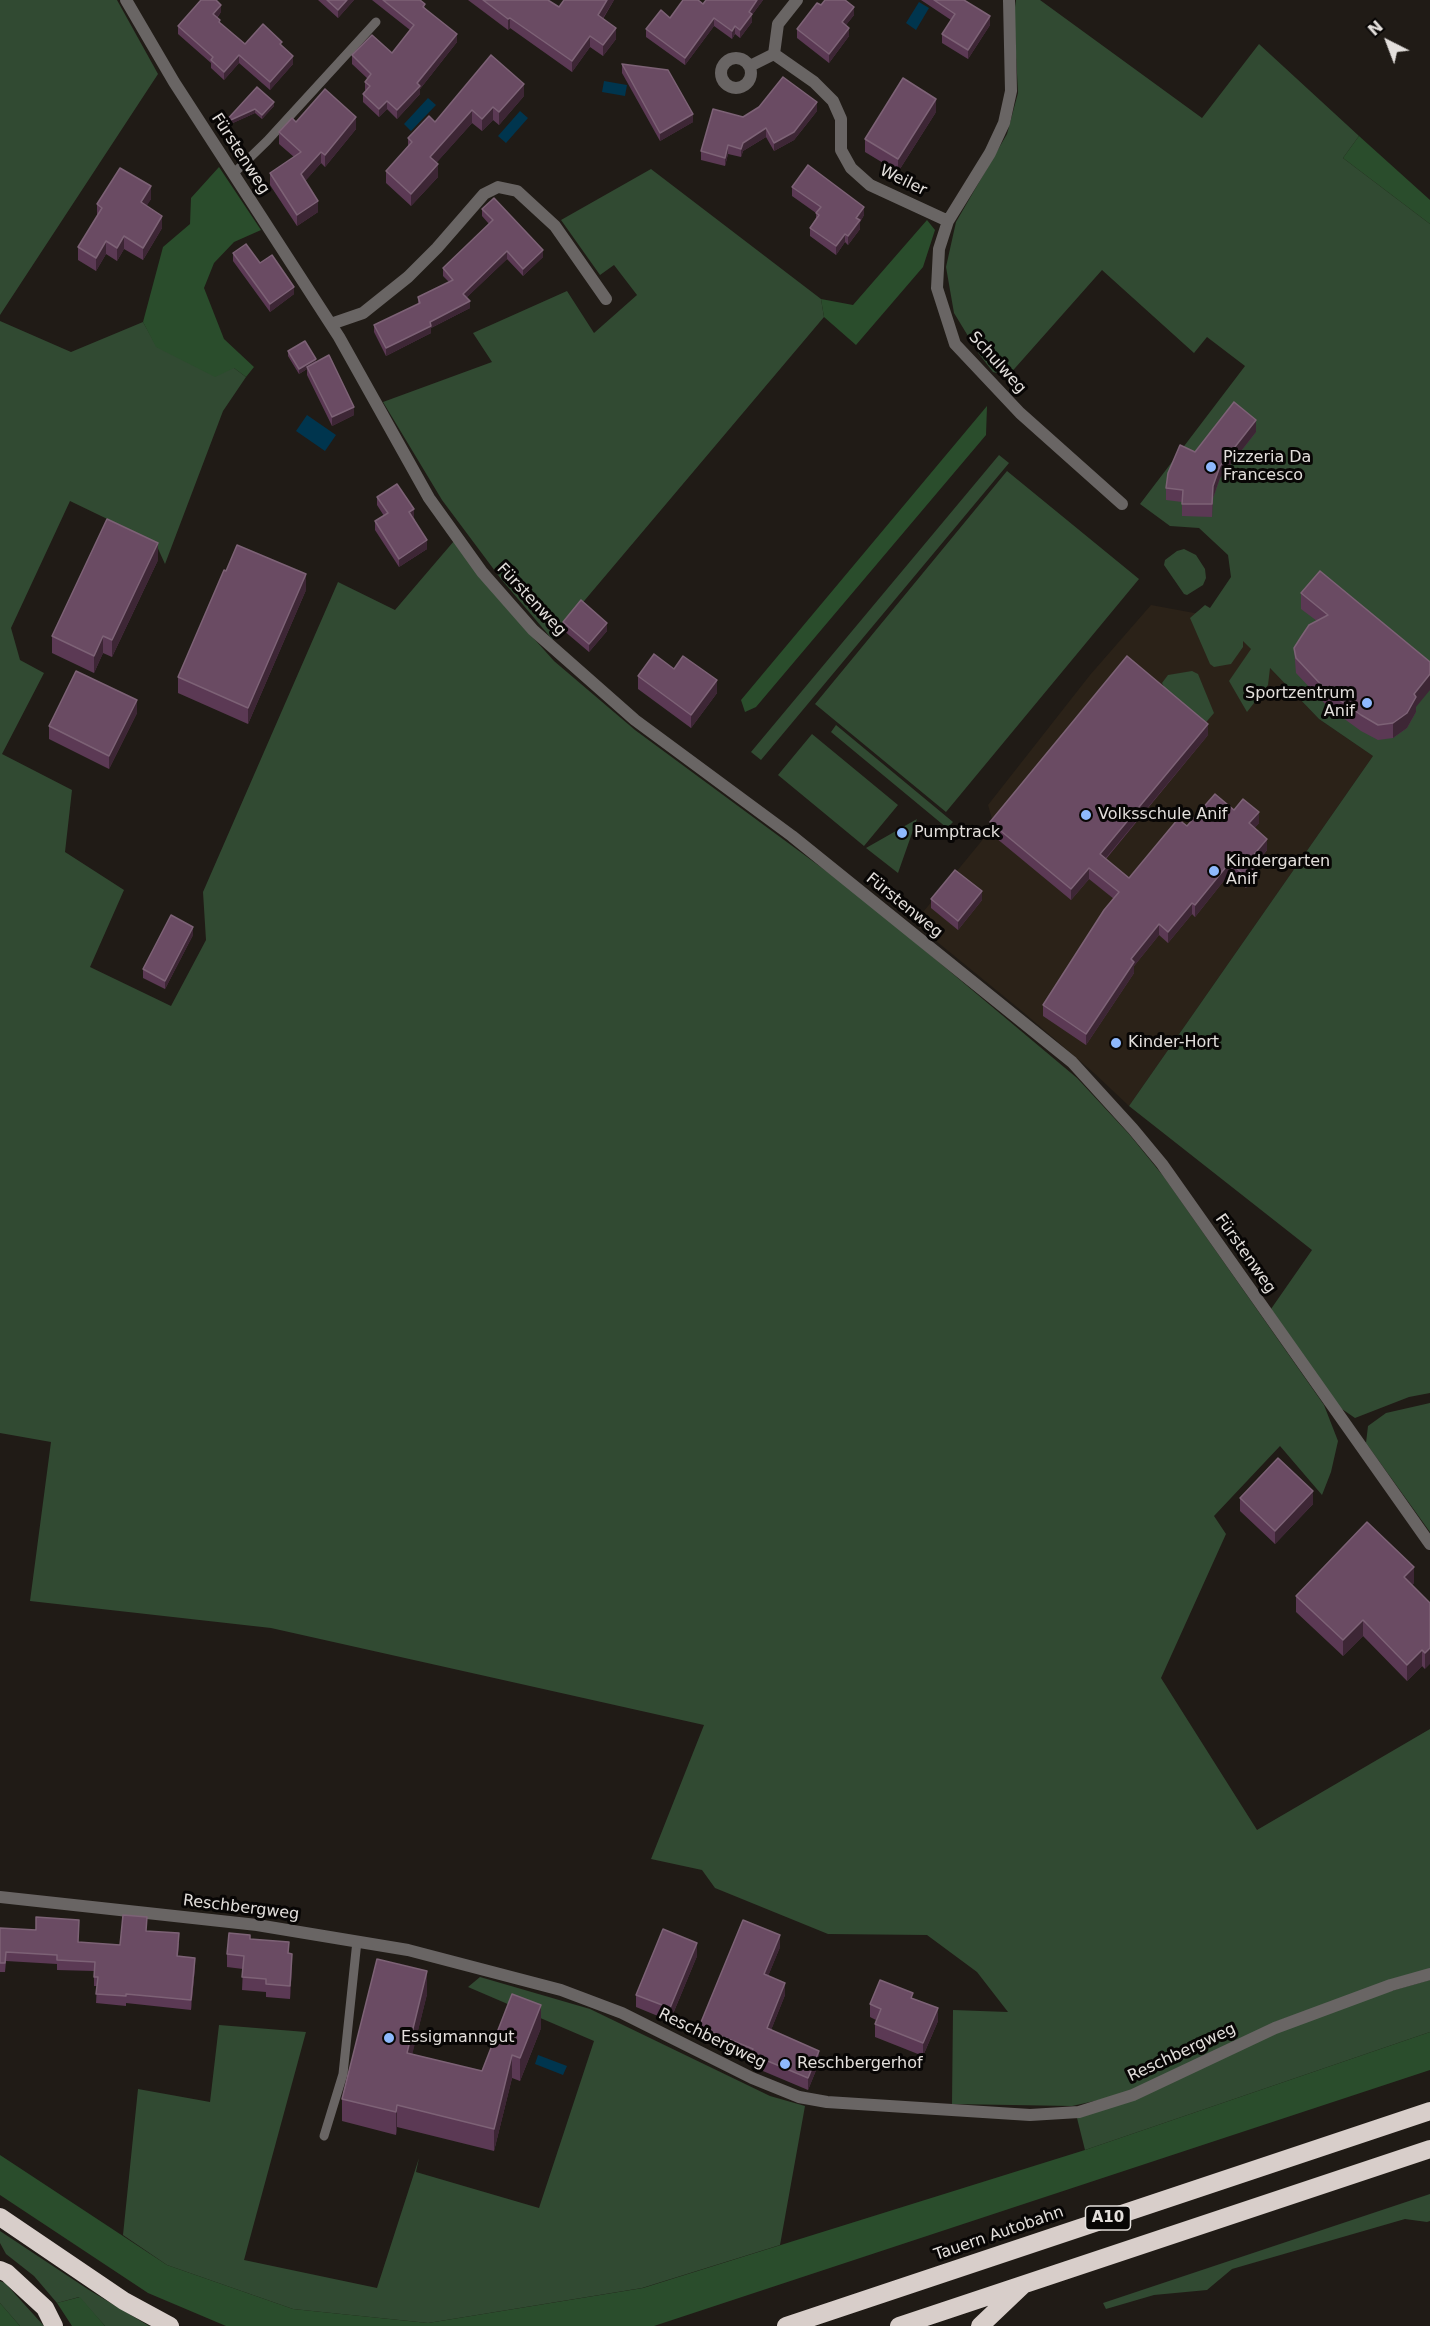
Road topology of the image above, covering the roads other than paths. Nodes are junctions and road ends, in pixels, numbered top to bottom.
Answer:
1 (126, 0) edge
2 (797, 0) edge
3 (1009, 0) edge
4 (376, 22) dead end
5 (774, 54) junction
6 (750, 66) dead end
7 (233, 174) junction
8 (948, 221) junction
9 (606, 299) dead end
10 (331, 324) junction
11 (1122, 504) dead end
12 (1430, 1544) edge
13 (0, 1897) edge
14 (357, 1941) junction
15 (1430, 1974) edge
16 (1430, 2111) edge
17 (324, 2136) dead end
18 (1430, 2148) edge
19 (0, 2217) edge
20 (0, 2270) edge
21 (1025, 2284) junction
22 (54, 2326) edge
23 (170, 2326) edge
24 (786, 2326) edge
25 (899, 2326) edge
26 (980, 2326) edge

1 - 7 street, Fürstenweg
2 - 5 street
3 - 8 street, Schulweg
4 - 7 lane
5 - 6 street
5 - 8 street, Weiler
7 - 10 street, Fürstenweg
8 - 11 street, Schulweg
9 - 10 street
10 - 12 street, Fürstenweg
13 - 14 street, Reschbergweg
14 - 15 street, Reschbergweg
14 - 17 lane
16 - 24 highway, Tauern Autobahn / A10
18 - 21 highway, A10
19 - 23 highway
20 - 22 highway
21 - 25 highway, A10
21 - 26 highway

